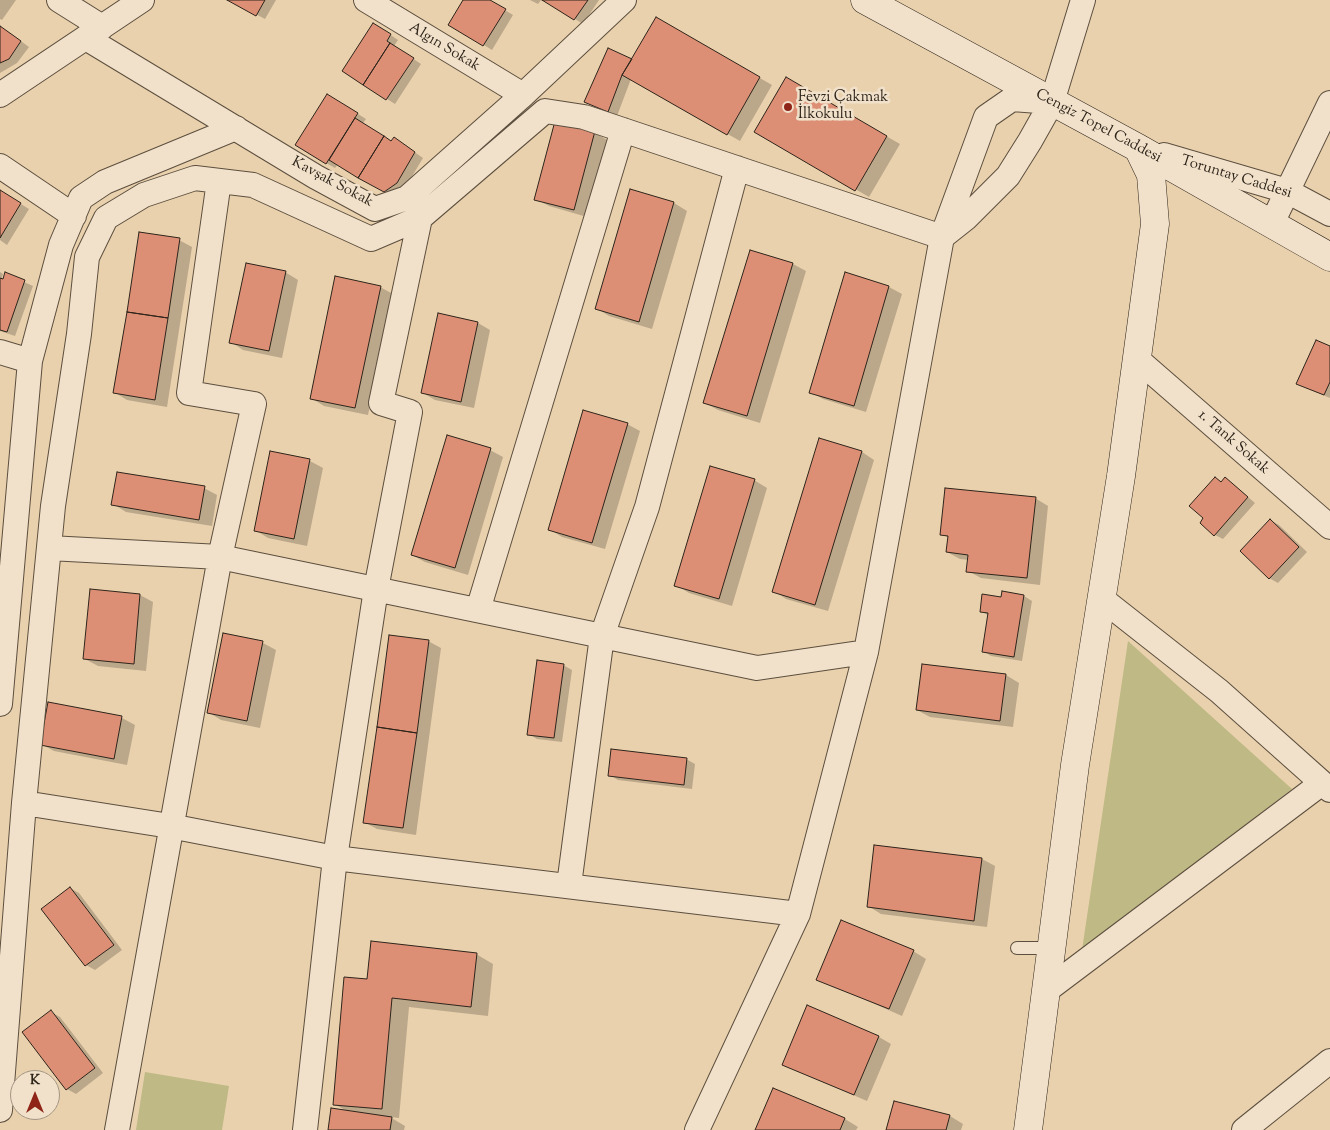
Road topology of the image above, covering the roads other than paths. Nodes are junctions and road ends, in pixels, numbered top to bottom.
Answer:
1 (60, 0) edge
2 (142, 0) edge
3 (366, 0) edge
4 (624, 0) edge
5 (865, 0) edge
6 (1083, 0) edge
7 (94, 32) junction
8 (0, 95) edge
9 (523, 95) junction
10 (1052, 102) junction
11 (1330, 103) edge
12 (236, 128) junction
13 (623, 130) junction
14 (1138, 148) junction
15 (0, 166) edge
16 (737, 168) junction
17 (219, 181) junction
18 (1287, 191) junction
19 (1330, 214) edge
20 (74, 216) junction
21 (420, 218) junction
22 (1272, 223) junction
23 (942, 237) junction
24 (1330, 257) edge
25 (0, 352) edge
26 (1137, 359) junction
27 (30, 362) junction
28 (8, 496) edge
29 (1330, 527) edge
30 (50, 548) junction
31 (220, 557) junction
32 (376, 589) junction
33 (1102, 599) junction
34 (478, 610) junction
35 (602, 636) junction
36 (866, 652) junction
37 (0, 704) edge
38 (1326, 786) edge
39 (24, 803) junction
40 (170, 826) junction
41 (335, 858) junction
42 (569, 885) junction
43 (798, 914) junction
44 (1017, 948) dead end
45 (1052, 948) junction
46 (1046, 990) junction
47 (1330, 1061) edge
48 (0, 1110) edge
49 (116, 1130) edge
50 (305, 1130) edge
51 (697, 1130) edge
52 (1028, 1130) edge
53 (1244, 1130) edge

1 - 7 street, Kavşak Sokak
2 - 7 street
3 - 9 street, Algın Sokak
4 - 9 street, Kavşak Sokak
5 - 10 street, Cengiz Topel Caddesi
6 - 10 street
7 - 8 street
7 - 12 street, Kavşak Sokak
9 - 12 street, Kavşak Sokak
10 - 14 street, Cengiz Topel Caddesi
10 - 23 street
10 - 23 street
11 - 18 street
12 - 20 street
13 - 16 street
13 - 21 street
13 - 34 street
14 - 18 street, Toruntay Caddesi
14 - 22 street, Cengiz Topel Caddesi
14 - 26 street
15 - 20 street
16 - 23 street
16 - 35 street
17 - 21 street
17 - 30 street
17 - 31 street
18 - 19 street, Toruntay Caddesi
18 - 22 street
20 - 27 street
21 - 32 street
22 - 24 street, Cengiz Topel Caddesi
23 - 36 street
25 - 27 street
26 - 29 street, 1. Tank Sokak
26 - 33 street
27 - 28 street
28 - 37 street
30 - 31 street
30 - 39 street
31 - 32 street
31 - 40 street
32 - 34 street
32 - 41 street
33 - 38 street
33 - 45 street
34 - 35 street
35 - 36 street
35 - 42 street
36 - 43 street
38 - 46 street
39 - 40 street
39 - 48 street
40 - 41 street
40 - 49 street
41 - 42 street
41 - 50 street
42 - 43 street
43 - 51 street
44 - 45 lane
45 - 46 street
46 - 52 street
47 - 53 street

